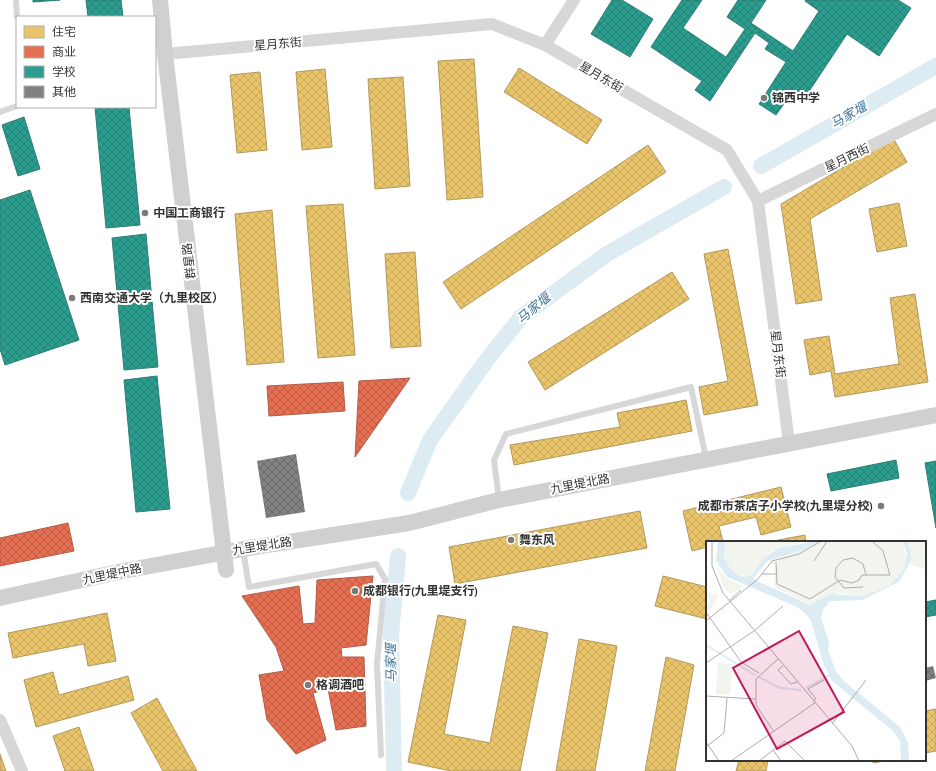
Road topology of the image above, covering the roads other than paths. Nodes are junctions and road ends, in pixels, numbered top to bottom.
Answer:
1 (16, 0) edge
2 (160, 0) edge
3 (574, 0) edge
4 (18, 16) edge
5 (546, 45) junction
6 (165, 54) junction
7 (16, 106) edge
8 (0, 112) edge
9 (936, 114) edge
10 (758, 201) junction
11 (936, 415) edge
12 (789, 444) junction
13 (706, 460) junction
14 (499, 500) junction
15 (243, 549) junction
16 (224, 553) junction
17 (226, 570) dead end
18 (0, 598) edge
19 (0, 720) edge
20 (381, 755) dead end
21 (22, 771) edge

1 - 4 lane
2 - 6 street, 群星路
3 - 5 street
5 - 6 street, 星月东街
5 - 10 street, 星月东街
6 - 16 street, 群星路
7 - 8 lane
9 - 10 street, 星月西街
10 - 12 street, 星月东街
11 - 12 street, 九里堤北路
12 - 13 street, 九里堤北路
13 - 14 street, 九里堤北路
13 - 14 lane
14 - 15 street, 九里堤北路
15 - 16 street, 九里堤北路
15 - 20 lane
16 - 17 street, 群星路
16 - 18 street, 九里堤中路
19 - 21 street

